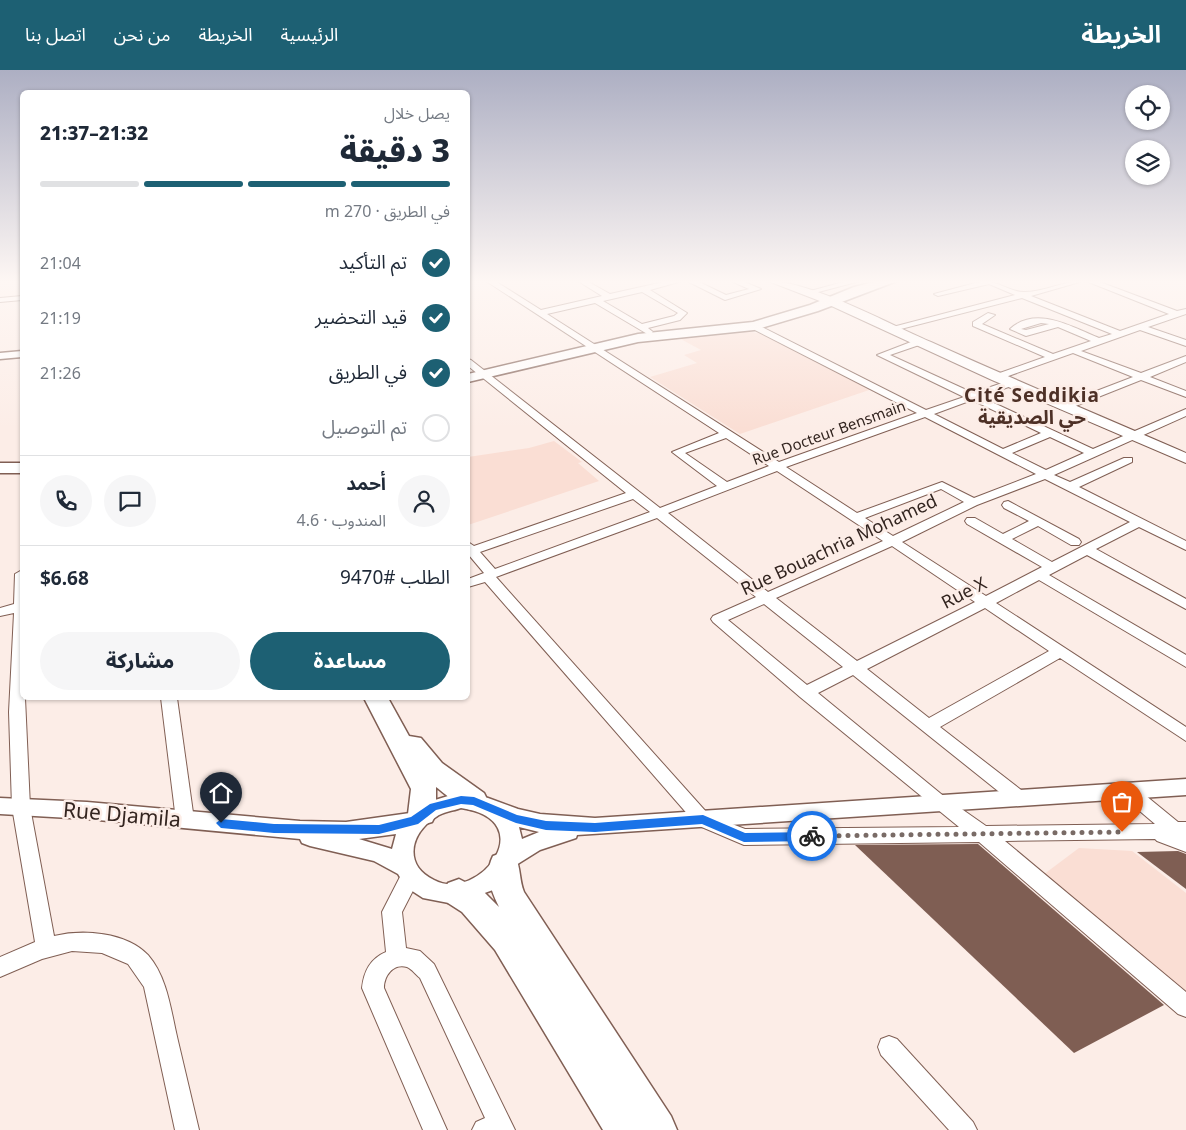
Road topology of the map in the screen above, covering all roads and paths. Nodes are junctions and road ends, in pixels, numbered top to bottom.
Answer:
1 (566, 330) edge
2 (648, 330) edge
3 (705, 330) edge
4 (763, 330) edge
5 (892, 330) edge
6 (991, 330) edge
7 (1070, 330) edge
8 (1111, 330) edge
9 (1129, 330) edge
10 (1152, 330) edge
11 (1120, 334) junction
12 (656, 335) junction
13 (1098, 341) junction
14 (919, 342) junction
15 (1186, 343) edge
16 (592, 348) junction
17 (1072, 350) junction
18 (20, 354) edge
19 (0, 356) edge
20 (1054, 358) junction
21 (1186, 359) edge
22 (470, 364) edge
23 (483, 374) junction
24 (1142, 376) junction
25 (470, 377) edge
26 (997, 377) junction
27 (1011, 383) junction
28 (1186, 394) edge
29 (973, 398) junction
30 (1064, 407) junction
31 (1186, 412) edge
32 (927, 414) junction
33 (1050, 433) junction
34 (728, 434) junction
35 (1134, 435) junction
36 (1002, 453) junction
37 (1093, 453) junction
38 (1186, 458) edge
39 (1128, 460) dead end
40 (779, 466) junction
41 (0, 468) edge
42 (20, 468) edge
43 (1044, 475) junction
44 (726, 487) junction
45 (1069, 487) junction
46 (635, 494) junction
47 (973, 502) junction
48 (1008, 505) dead end
49 (658, 513) junction
50 (857, 517) junction
51 (971, 521) dead end
52 (1037, 522) junction
53 (1140, 522) junction
54 (1003, 539) junction
55 (891, 542) junction
56 (1075, 542) dead end
57 (1186, 546) edge
58 (470, 549) edge
59 (470, 550) edge
60 (1088, 550) junction
61 (1047, 572) junction
62 (489, 575) junction
63 (470, 582) edge
64 (769, 598) junction
65 (986, 603) junction
66 (1186, 605) edge
67 (20, 607) edge
68 (0, 612) edge
69 (20, 649) edge
70 (1061, 651) junction
71 (1186, 662) edge
72 (855, 669) junction
73 (805, 693) junction
74 (169, 700) edge
75 (381, 707) edge
76 (928, 727) junction
77 (1186, 734) edge
78 (1186, 787) edge
79 (1128, 791) junction
80 (1019, 798) junction
81 (481, 803) junction
82 (940, 803) junction
83 (0, 806) edge
84 (21, 807) junction
85 (418, 818) junction
86 (185, 820) junction
87 (703, 820) junction
88 (595, 827) junction
89 (274, 828) junction
90 (1150, 832) junction
91 (1181, 832) edge
92 (981, 834) junction
93 (1186, 844) edge
94 (506, 861) junction
95 (407, 871) junction
96 (459, 893) junction
97 (46, 946) junction
98 (397, 957) junction
99 (0, 967) edge
100 (1186, 1006) edge
101 (889, 1047) dead end
102 (187, 1130) edge
103 (435, 1130) edge
104 (484, 1130) edge
105 (502, 1130) edge
106 (625, 1130) edge
107 (658, 1130) edge
108 (965, 1130) edge

1 - 16 street
2 - 12 street
3 - 12 main road
4 - 32 street
5 - 14 main road
6 - 20 street
7 - 13 street
8 - 11 street
9 - 11 street
10 - 15 street
11 - 13 street
12 - 16 main road
13 - 17 street
14 - 26 main road
14 - 29 street
16 - 23 main road
16 - 34 street
17 - 20 street
17 - 24 street
18 - 19 street
20 - 26 street
21 - 24 street
22 - 23 street
23 - 25 main road
23 - 46 street
24 - 28 street
24 - 30 street
26 - 27 main road
27 - 29 street, Rue Docteur Bensmain
27 - 30 main road
29 - 32 street, Rue Docteur Bensmain
29 - 33 street
30 - 35 main road
31 - 35 street, Rue Bouachria Mohamed
32 - 36 street
32 - 40 street, Rue Docteur Bensmain
33 - 36 street
33 - 37 street
34 - 40 street
34 - 44 street
35 - 37 street, Rue Bouachria Mohamed
35 - 38 main road
36 - 43 street
37 - 43 street, Rue Bouachria Mohamed
39 - 45 street
40 - 44 street, Rue Docteur Bensmain
40 - 50 street
41 - 42 main road
43 - 45 street
43 - 47 street, Rue Bouachria Mohamed
44 - 49 street, Rue Docteur Bensmain
45 - 53 street
46 - 49 street
46 - 58 street
47 - 50 street, Rue Bouachria Mohamed
47 - 55 street, Rue Bouachria Mohamed
48 - 52 street
49 - 62 street, Rue Docteur Bensmain
49 - 64 street
50 - 55 street
51 - 54 street
52 - 54 street
52 - 56 street
53 - 57 street
53 - 60 street, Rue X
54 - 61 street
55 - 64 street, Rue Bouachria Mohamed
55 - 65 street
59 - 62 street
60 - 61 street, Rue X
60 - 66 street
61 - 65 street, Rue X
61 - 71 street
62 - 63 street, Rue Docteur Bensmain
62 - 87 street
64 - 72 street
64 - 73 street, Rue Bouachria Mohamed
65 - 70 street
65 - 72 street, Rue X
67 - 68 street
69 - 84 street
70 - 76 street
70 - 77 street
72 - 73 street, Rue X
72 - 76 street
73 - 82 street
74 - 86 street
75 - 81 main road
75 - 85 main road
76 - 80 street
78 - 79 street
79 - 80 street
79 - 91 street
80 - 82 street
81 - 85 street
81 - 88 street
81 - 94 street
82 - 87 street
82 - 92 street
83 - 84 street, Rue Djamila
84 - 86 street, Rue Djamila
84 - 97 street
85 - 89 street
85 - 95 street
86 - 89 street, Rue Djamila
87 - 88 street
87 - 92 street
88 - 94 street
89 - 95 street
90 - 91 street
90 - 92 street
90 - 93 street
92 - 100 street
94 - 96 street
94 - 107 highway
95 - 96 street
95 - 98 street
96 - 106 highway
97 - 99 street
97 - 102 street
98 - 103 street
98 - 105 street
101 - 108 street
104 - 105 street

